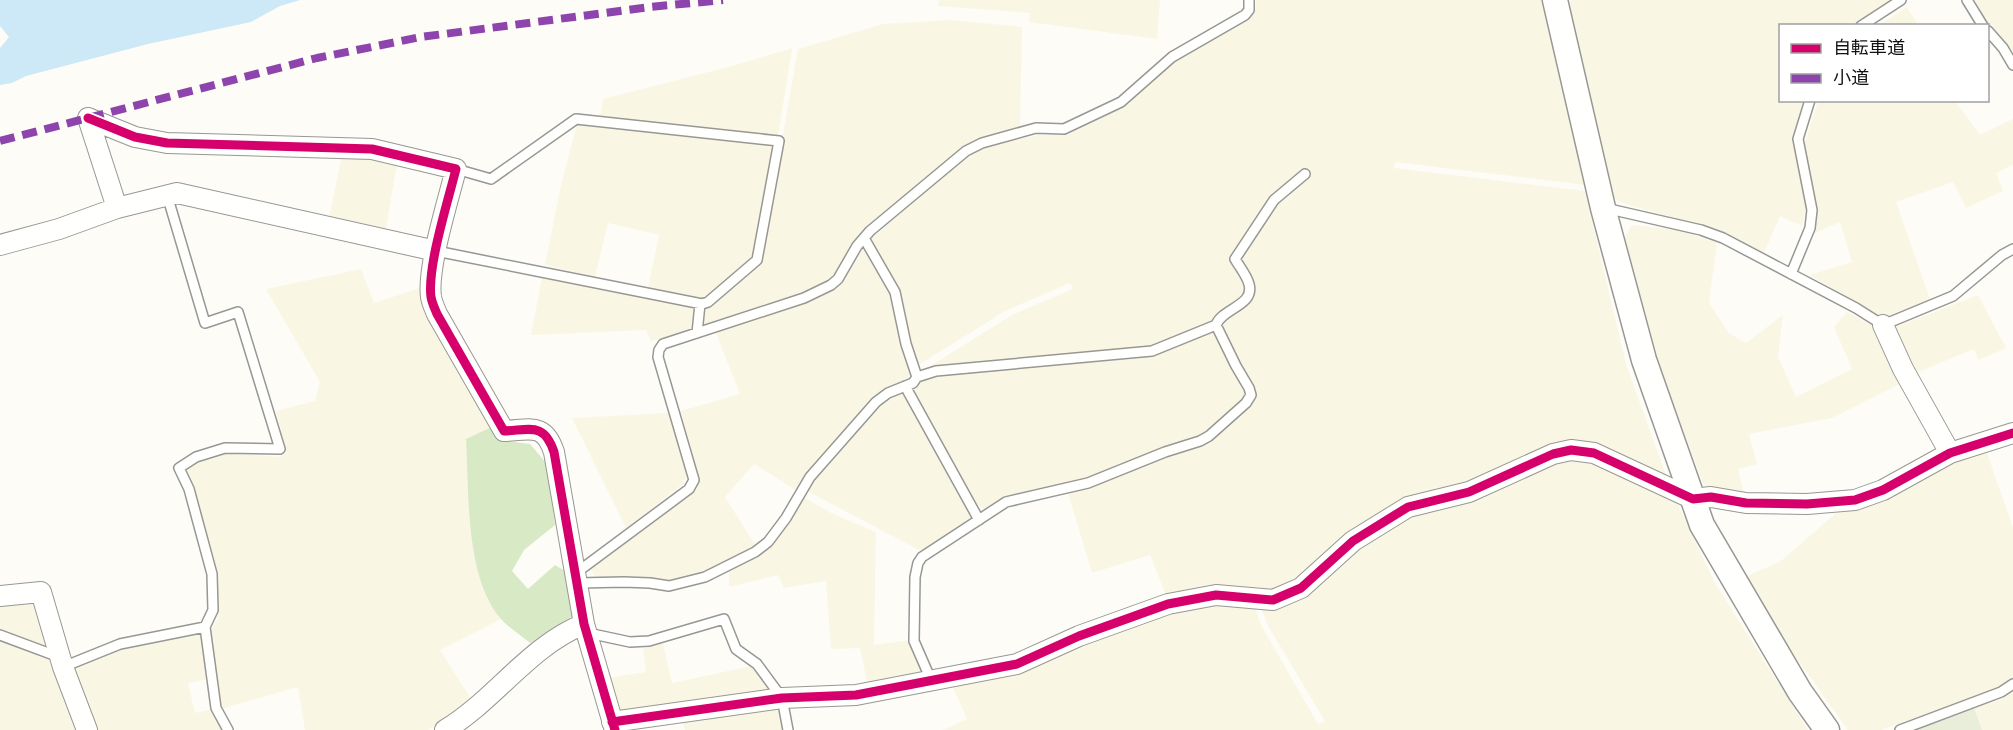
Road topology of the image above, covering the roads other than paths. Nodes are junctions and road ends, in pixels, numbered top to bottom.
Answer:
1 (1249, 0) edge
2 (1901, 0) edge
3 (1967, 0) edge
4 (1558, 2) edge
5 (1864, 24) edge
6 (1982, 24) edge
7 (1989, 32) edge
8 (2013, 65) edge
9 (1809, 102) edge
10 (456, 169) junction
11 (1305, 174) dead end
12 (167, 195) junction
13 (117, 208) junction
14 (1603, 208) junction
15 (864, 238) junction
16 (0, 244) edge
17 (2013, 249) edge
18 (436, 251) junction
19 (1791, 274) junction
20 (699, 304) junction
21 (1216, 325) junction
22 (1883, 325) junction
23 (697, 333) junction
24 (917, 376) junction
25 (905, 386) junction
26 (2013, 433) edge
27 (1950, 453) junction
28 (1693, 499) junction
29 (979, 520) junction
30 (577, 578) junction
31 (0, 596) edge
32 (205, 627) junction
33 (586, 629) junction
34 (0, 634) edge
35 (61, 662) junction
36 (931, 680) junction
37 (2013, 684) edge
38 (782, 698) junction
39 (614, 726) edge
40 (87, 730) edge
41 (228, 730) edge
42 (445, 730) edge
43 (788, 730) edge
44 (1827, 730) edge
45 (1900, 730) edge

1 - 15 lane
2 - 5 lane
3 - 6 lane
4 - 14 street
7 - 8 lane
9 - 19 lane
10 - 13 street
10 - 18 street
10 - 20 lane
11 - 21 lane
12 - 13 street
12 - 18 street
12 - 32 lane
13 - 16 street
14 - 19 lane
14 - 28 street
15 - 23 lane
15 - 24 lane
17 - 22 lane
18 - 20 lane
18 - 30 street
19 - 22 lane
20 - 23 lane
21 - 24 lane
21 - 29 lane
22 - 27 street
23 - 30 lane
24 - 25 lane
25 - 29 lane
25 - 30 lane
26 - 27 street
27 - 28 street
28 - 36 street
28 - 44 street
29 - 36 lane
30 - 33 street
31 - 35 street
32 - 35 lane
32 - 41 lane
33 - 38 lane
33 - 39 street
33 - 42 street
34 - 35 lane
35 - 40 street
36 - 38 street
37 - 45 lane
38 - 39 street
38 - 43 lane

